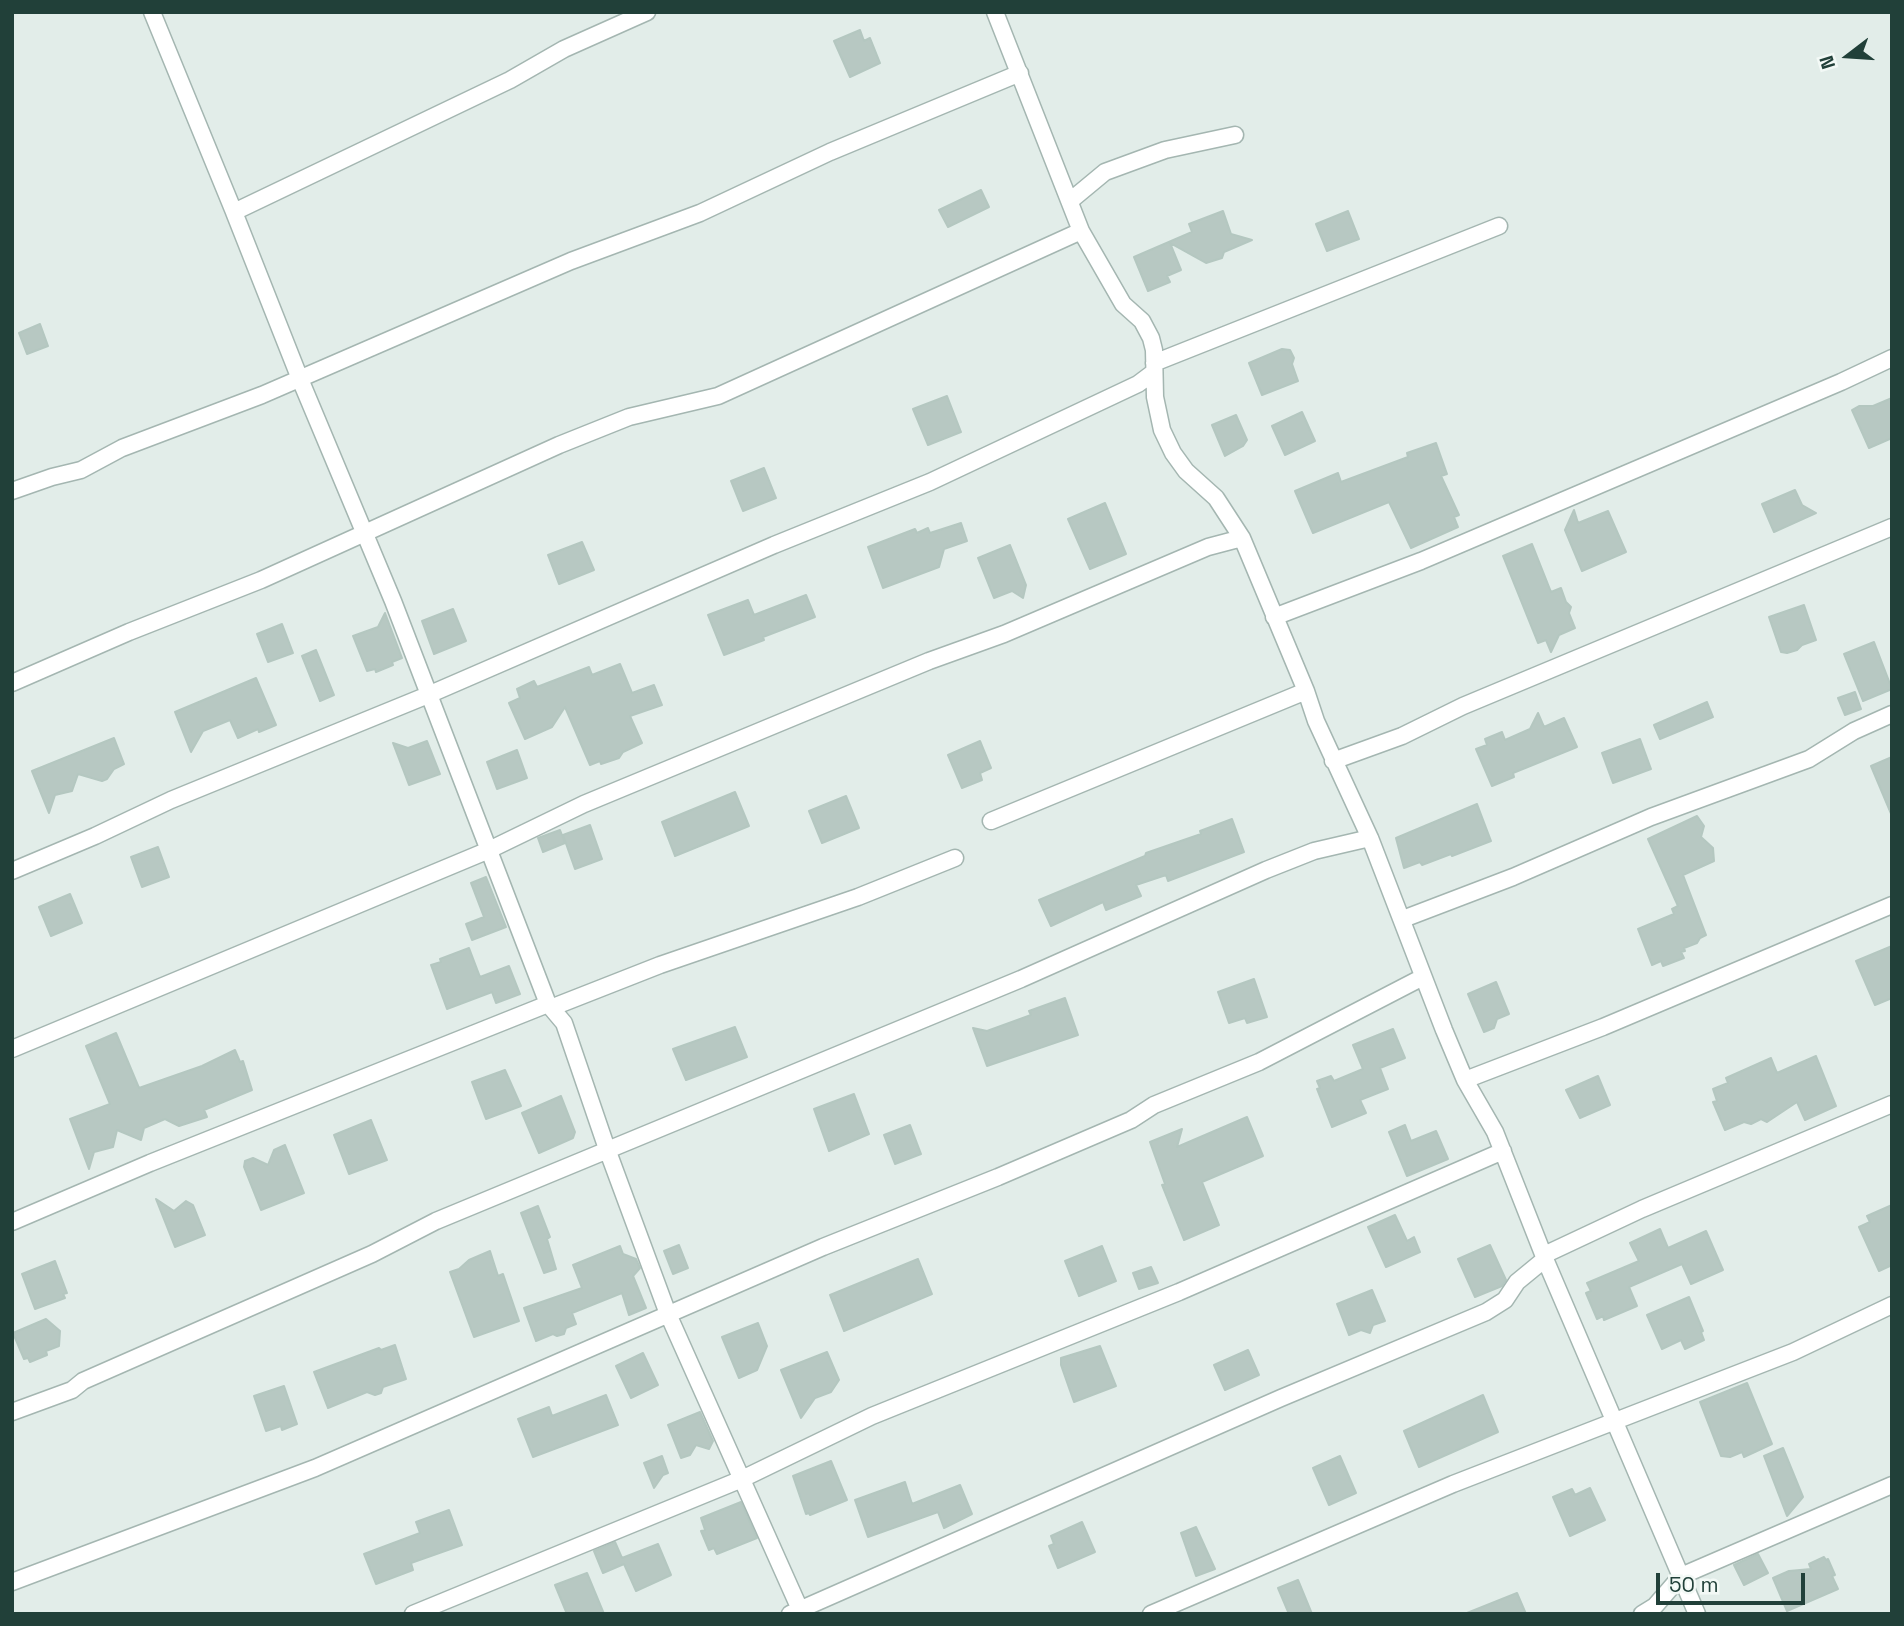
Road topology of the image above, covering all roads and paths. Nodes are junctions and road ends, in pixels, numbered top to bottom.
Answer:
1 (152, 12) edge
2 (647, 12) edge
3 (995, 12) edge
4 (1020, 73) junction
5 (1235, 135) dead end
6 (1070, 201) junction
7 (234, 212) junction
8 (1499, 226) dead end
9 (1081, 230) junction
10 (1892, 358) edge
11 (1154, 367) junction
12 (300, 379) junction
13 (12, 491) edge
14 (1892, 527) edge
15 (364, 533) junction
16 (1242, 538) junction
17 (1274, 617) junction
18 (12, 683) edge
19 (1306, 691) junction
20 (428, 695) junction
21 (1892, 714) edge
22 (1333, 761) junction
23 (991, 821) dead end
24 (1370, 838) junction
25 (489, 850) junction
26 (955, 858) dead end
27 (12, 871) edge
28 (1892, 905) edge
29 (1403, 919) junction
30 (1423, 977) junction
31 (550, 1005) junction
32 (12, 1049) edge
33 (1465, 1080) junction
34 (1892, 1104) edge
35 (607, 1149) junction
36 (1503, 1151) junction
37 (12, 1222) edge
38 (1544, 1257) junction
39 (1892, 1306) edge
40 (668, 1314) junction
41 (12, 1412) edge
42 (1615, 1423) junction
43 (743, 1479) junction
44 (1892, 1485) edge
45 (1681, 1576) junction
46 (12, 1582) edge
47 (798, 1612) edge
48 (413, 1614) edge
49 (1151, 1614) edge
50 (1642, 1614) edge
51 (1697, 1614) edge

1 - 7 street
2 - 7 street
3 - 4 street
4 - 6 street
4 - 12 street
5 - 6 street
6 - 9 street
7 - 12 street
8 - 11 street
9 - 11 street
9 - 15 street
10 - 17 street
11 - 16 street
11 - 20 street
12 - 13 street
12 - 15 street
14 - 22 street
15 - 18 street
15 - 20 street
16 - 17 street
16 - 25 street
17 - 19 street
19 - 22 street
19 - 23 street
20 - 25 street
20 - 27 street
21 - 29 street
22 - 24 street
24 - 29 street
24 - 35 street
25 - 31 street
25 - 32 street
26 - 31 street
28 - 33 street
29 - 30 street
30 - 33 street
30 - 40 street
31 - 35 street
31 - 37 street
33 - 36 street
34 - 38 street
35 - 40 street
35 - 41 street
36 - 38 street
36 - 43 street
38 - 42 street
38 - 47 street
39 - 42 street
40 - 43 street
40 - 46 street
42 - 45 street
42 - 49 street
43 - 47 street
43 - 48 street
44 - 45 street
45 - 50 street
45 - 51 street

